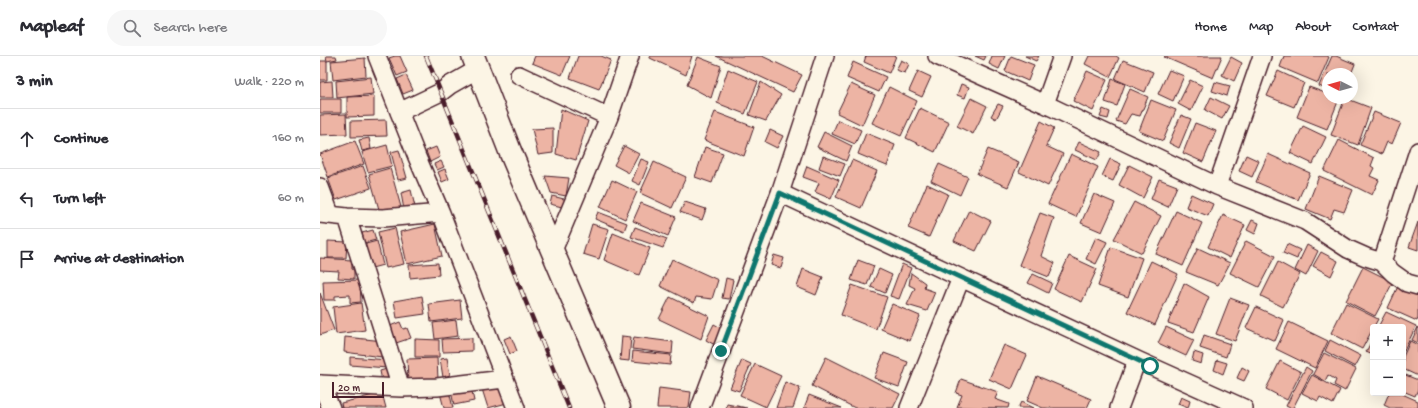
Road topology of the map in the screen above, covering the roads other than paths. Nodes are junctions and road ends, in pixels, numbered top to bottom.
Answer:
1 (376, 56) edge
2 (630, 56) edge
3 (825, 56) edge
4 (936, 56) edge
5 (1062, 56) edge
6 (1262, 56) edge
7 (475, 63) edge
8 (518, 75) dead end
9 (1044, 104) junction
10 (399, 112) junction
11 (609, 117) junction
12 (1418, 151) edge
13 (1217, 186) junction
14 (320, 187) edge
15 (780, 193) junction
16 (441, 212) junction
17 (325, 214) edge
18 (347, 217) junction
19 (552, 253) junction
20 (1382, 262) junction
21 (961, 278) junction
22 (1418, 286) edge
23 (1137, 360) junction
24 (504, 379) junction
25 (321, 384) edge
26 (401, 388) junction
27 (330, 408) edge
28 (516, 408) edge
29 (619, 408) edge
30 (700, 408) edge
31 (909, 408) edge
32 (1119, 408) edge
33 (1244, 408) edge

1 - 10 street
2 - 11 street
3 - 15 street
4 - 9 street
5 - 9 street
6 - 13 street
7 - 10 street
7 - 19 main road
8 - 11 street
9 - 13 street
10 - 16 street
11 - 19 street
12 - 20 street
13 - 20 street
14 - 17 street
15 - 21 street
15 - 30 street
16 - 18 street
16 - 24 street
17 - 18 street
18 - 26 street
19 - 29 main road
20 - 22 street
21 - 23 street
21 - 31 street
23 - 32 street
23 - 33 street
24 - 26 street
24 - 28 street
25 - 26 street
25 - 27 street

